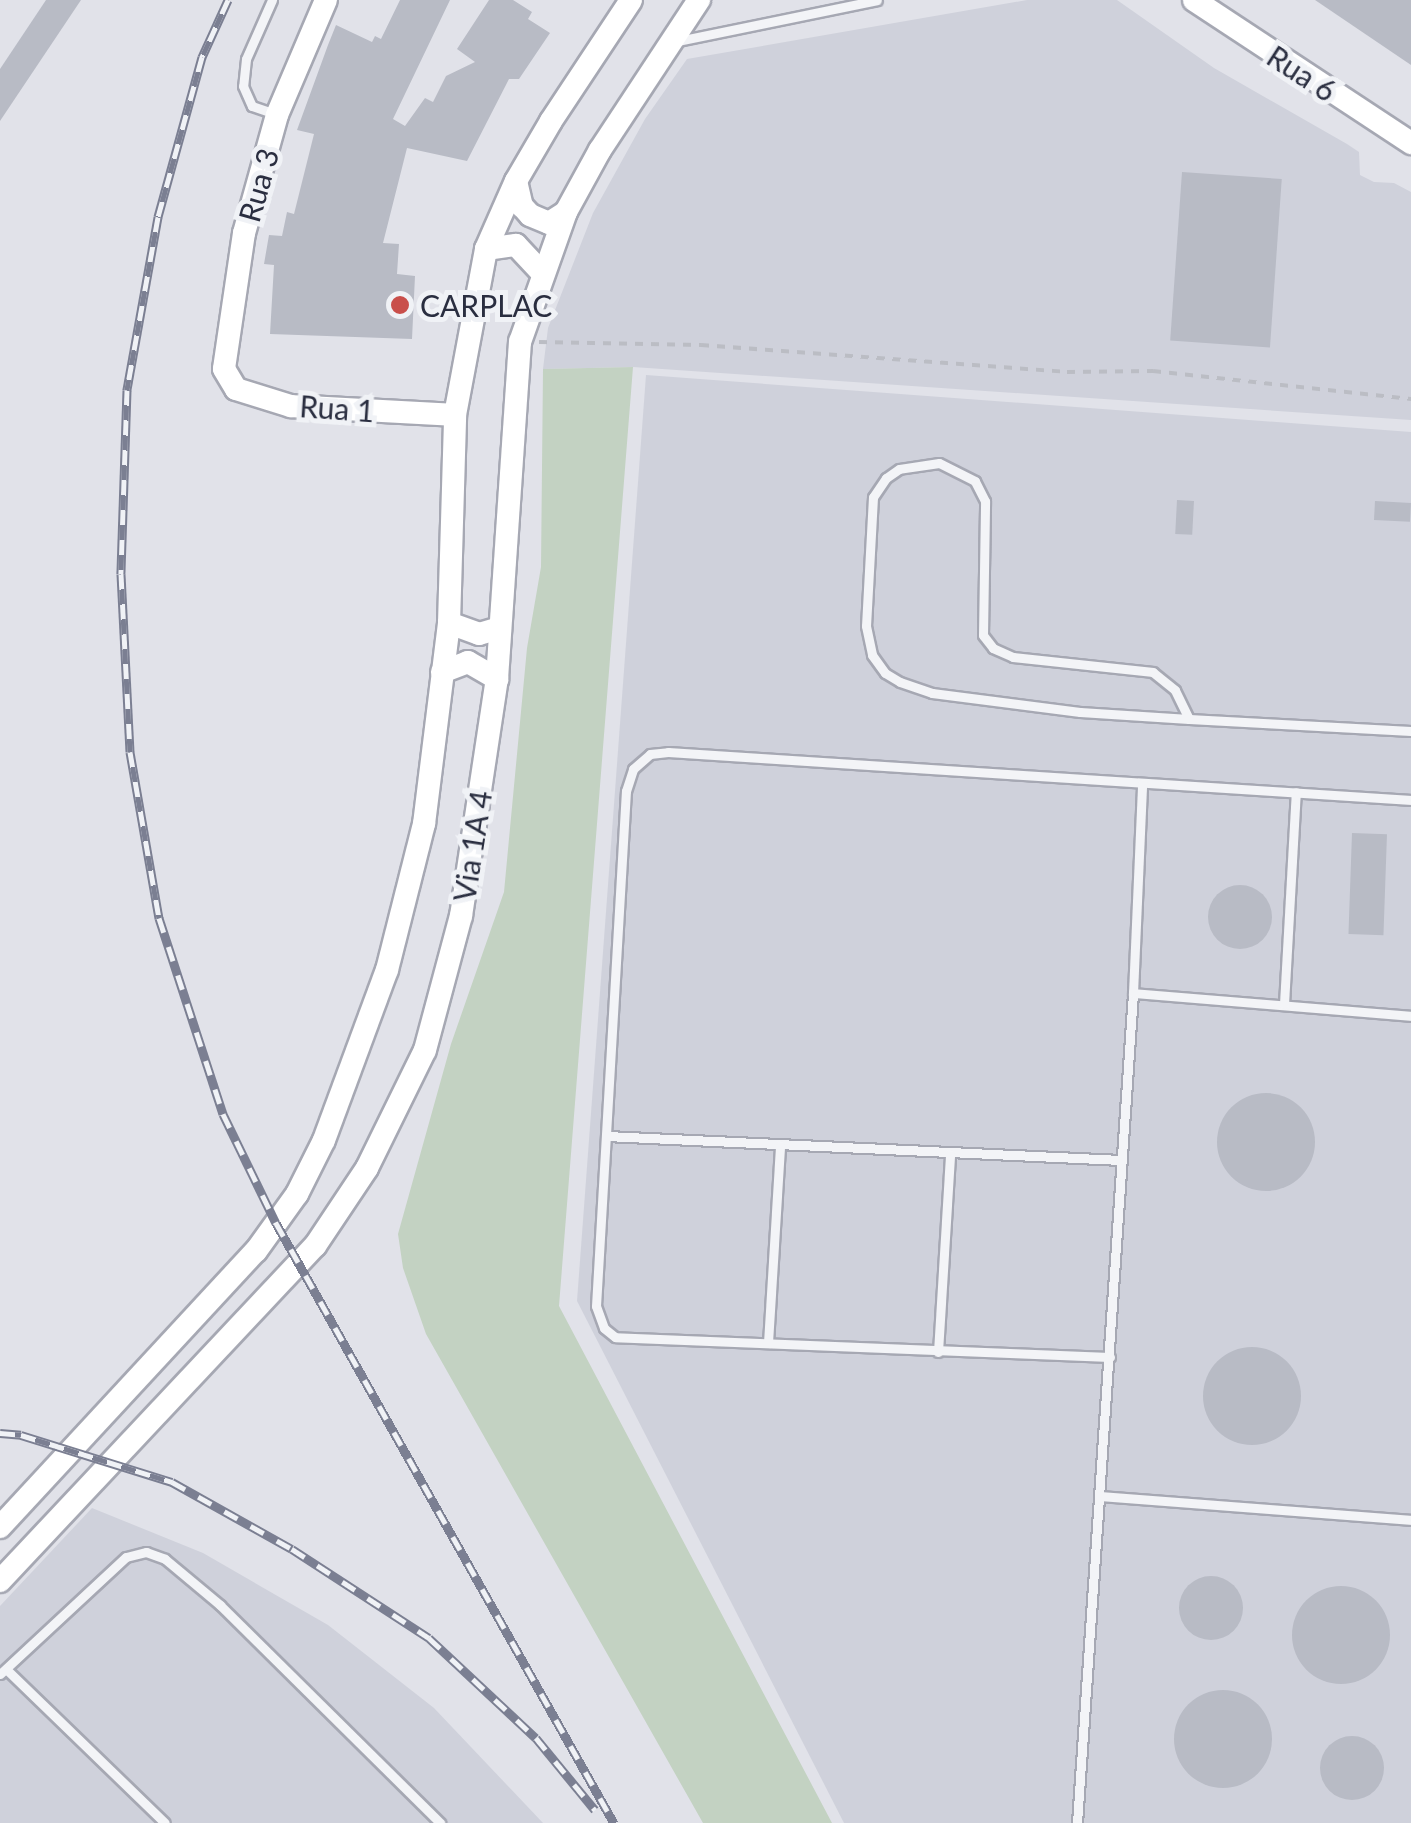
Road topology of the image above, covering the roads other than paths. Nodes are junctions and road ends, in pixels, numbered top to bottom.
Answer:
1 (272, 0) edge
2 (326, 0) edge
3 (631, 0) edge
4 (699, 0) edge
5 (877, 0) edge
6 (1194, 0) edge
7 (1235, 0) edge
8 (1222, 20) junction
9 (671, 42) junction
10 (277, 115) junction
11 (1411, 143) edge
12 (516, 181) junction
13 (566, 212) junction
14 (486, 250) junction
15 (541, 272) junction
16 (227, 378) joint
17 (454, 415) junction
18 (449, 623) junction
19 (500, 628) junction
20 (442, 672) junction
21 (497, 678) junction
22 (1189, 719) junction
23 (1411, 732) edge
24 (1142, 784) junction
25 (1296, 792) junction
26 (1411, 800) edge
27 (1133, 994) junction
28 (1284, 1004) junction
29 (1411, 1016) edge
30 (606, 1136) junction
31 (780, 1145) junction
32 (950, 1154) junction
33 (1120, 1160) junction
34 (768, 1343) junction
35 (938, 1352) junction
36 (1110, 1357) junction
37 (1102, 1496) junction
38 (1411, 1520) edge
39 (0, 1527) edge
40 (0, 1581) edge
41 (3, 1672) edge
42 (165, 1823) edge
43 (440, 1823) edge
44 (1077, 1823) edge

1 - 10 lane
2 - 10 main road, Rua 3
3 - 12 main road, Via 1A 4
4 - 9 main road, Via 1A 4
5 - 9 lane
6 - 8 main road, Rua 6
7 - 8 main road
8 - 11 main road, Rua 6
9 - 13 main road, Via 1A 4
10 - 16 main road, Rua 3
12 - 13 main road
12 - 14 main road, Via 1A 4
13 - 15 main road, Via 1A 4
14 - 15 main road
14 - 17 main road, Via 1A 4
15 - 19 main road, Via 1A 4
16 - 17 main road, Rua 1
17 - 18 main road, Via 1A 4
18 - 19 main road
18 - 20 main road, Via 1A 4
19 - 21 main road, Via 1A 4
20 - 21 main road
20 - 39 main road, Via 1A 4
21 - 40 main road, Via 1A 4
22 - 22 lane
22 - 23 lane
24 - 25 lane
24 - 27 lane
24 - 30 lane
25 - 26 lane
25 - 28 lane
27 - 28 lane
27 - 33 lane
28 - 29 lane
30 - 31 lane
30 - 34 lane
31 - 32 lane
31 - 34 lane
32 - 33 lane
32 - 35 lane
33 - 36 lane
34 - 35 lane
35 - 36 lane
36 - 37 lane
37 - 38 lane
37 - 44 lane
41 - 42 lane
41 - 43 lane

